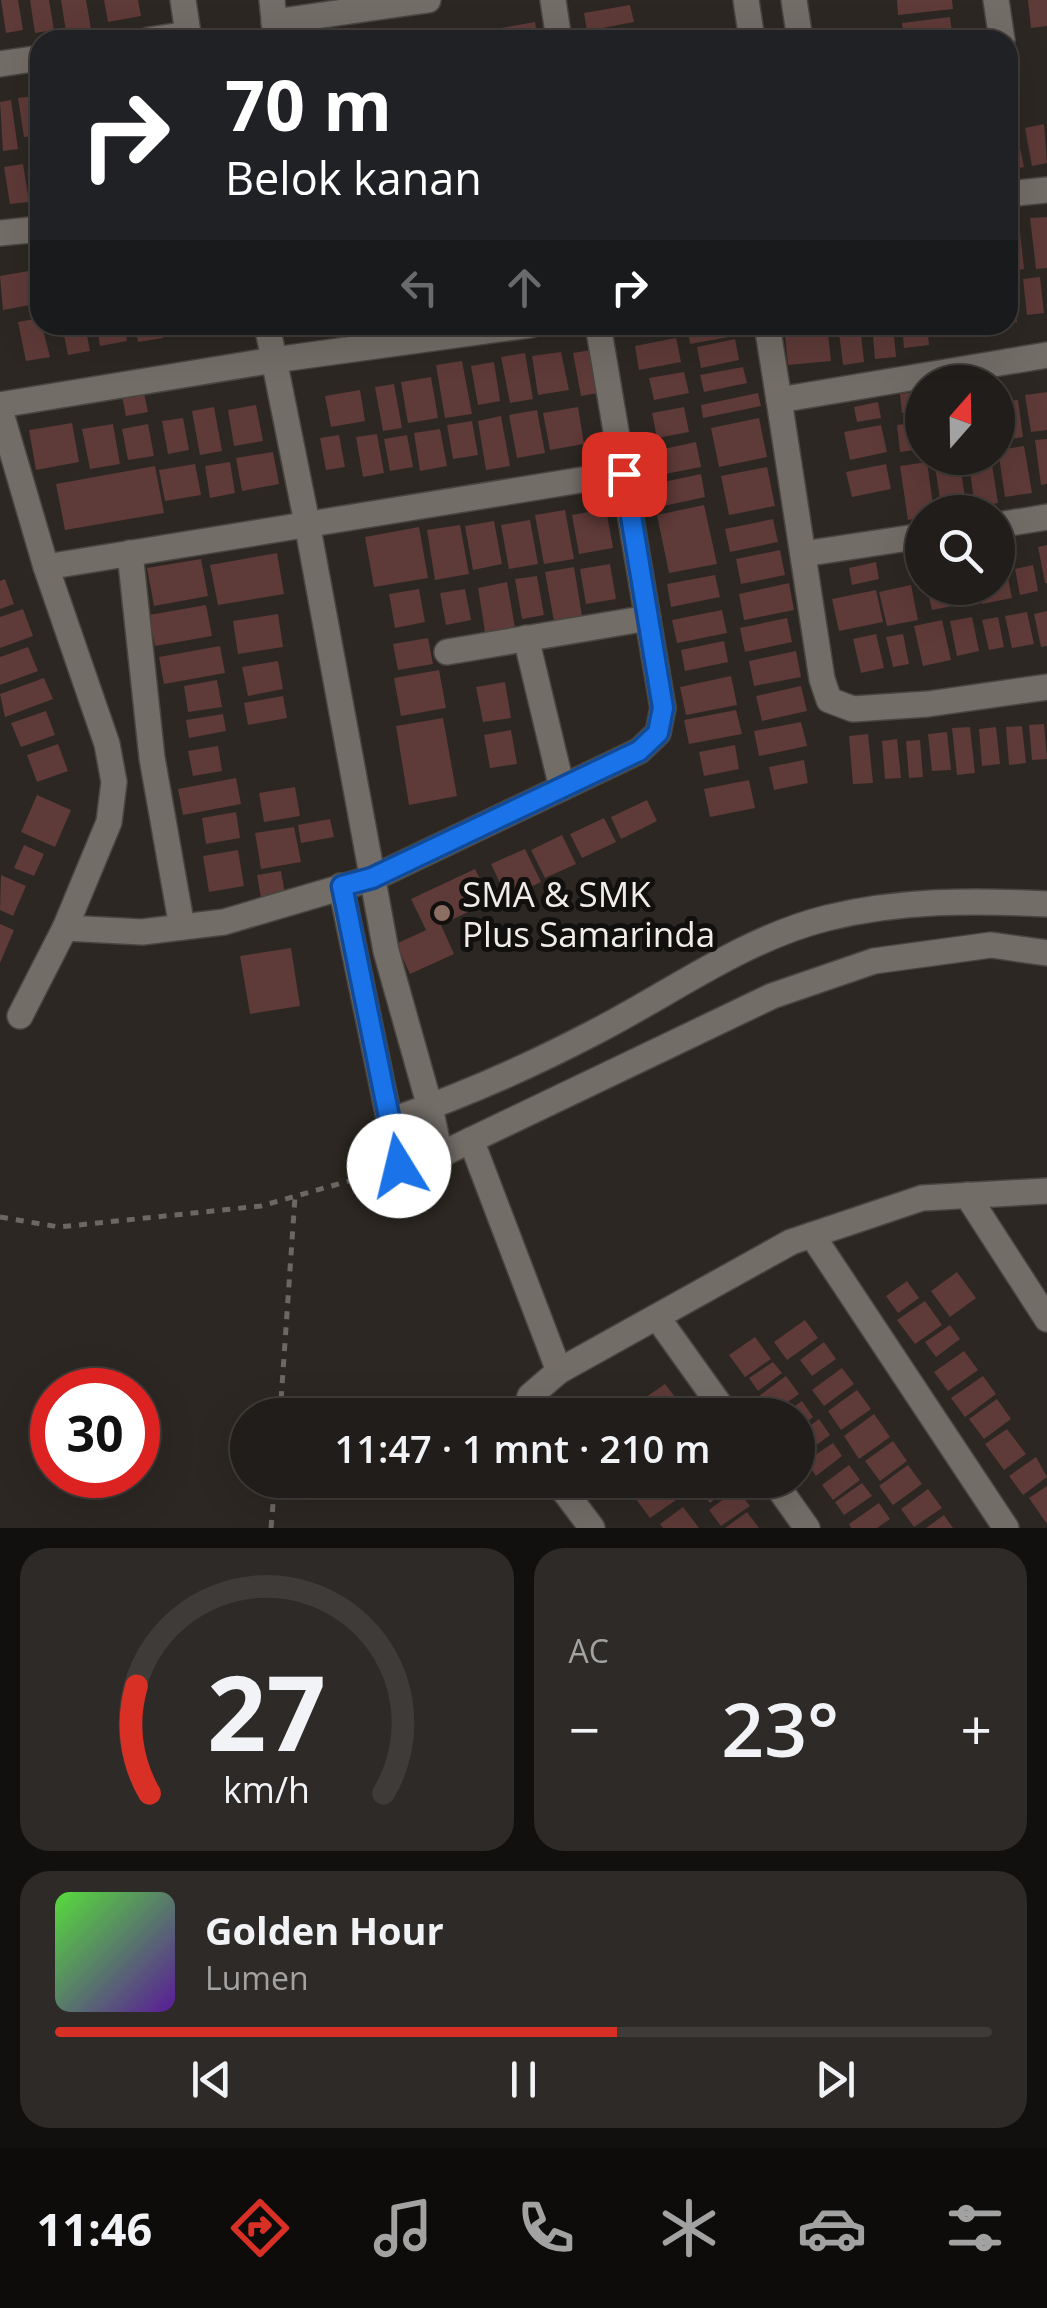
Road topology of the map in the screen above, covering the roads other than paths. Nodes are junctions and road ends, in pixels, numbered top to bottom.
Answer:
1 (183, 0) edge
2 (428, 0) edge
3 (553, 0) edge
4 (746, 0) edge
5 (794, 0) edge
6 (996, 0) edge
7 (274, 21) edge
8 (188, 30) edge
9 (558, 30) edge
10 (750, 30) edge
11 (798, 30) edge
12 (1000, 30) edge
13 (30, 60) edge
14 (0, 64) edge
15 (1047, 190) edge
16 (1018, 193) edge
17 (30, 230) edge
18 (0, 234) edge
19 (269, 335) edge
20 (457, 335) edge
21 (600, 335) edge
22 (769, 335) edge
23 (1047, 354) edge
24 (274, 360) junction
25 (779, 400) junction
26 (0, 407) edge
27 (624, 474) junction
28 (1047, 517) edge
29 (1015, 522) edge
30 (308, 523) junction
31 (905, 539) edge
32 (130, 554) junction
33 (803, 554) junction
34 (46, 568) junction
35 (648, 618) junction
36 (526, 638) junction
37 (447, 652) dead end
38 (1047, 687) edge
39 (155, 778) junction
40 (114, 782) junction
41 (562, 788) junction
42 (372, 878) junction
43 (342, 886) junction
44 (1047, 904) edge
45 (182, 927) junction
46 (65, 928) junction
47 (1047, 953) edge
48 (20, 1016) dead end
49 (430, 1107) junction
50 (392, 1120) junction
51 (471, 1140) junction
52 (440, 1154) junction
53 (1047, 1191) edge
54 (967, 1195) junction
55 (812, 1235) junction
56 (657, 1317) junction
57 (1047, 1319) edge
58 (559, 1371) junction
59 (529, 1398) edge
60 (714, 1398) edge
61 (570, 1498) edge
62 (786, 1498) edge
63 (592, 1528) edge
64 (807, 1528) edge
65 (1006, 1528) edge

1 - 8 street
2 - 7 street
3 - 9 street
4 - 10 street
5 - 11 street
6 - 12 street
13 - 14 street
15 - 16 street
17 - 18 street
19 - 24 street
20 - 24 street
21 - 27 street
22 - 25 street
23 - 25 street
24 - 26 street
24 - 30 street
25 - 33 street
26 - 34 street
27 - 30 street
27 - 35 street
28 - 29 street
30 - 32 street
30 - 42 street
31 - 33 street
32 - 34 street
32 - 39 street
33 - 38 street
34 - 40 street
35 - 36 street
35 - 41 street
36 - 37 street
36 - 41 street
39 - 40 street
39 - 45 street
40 - 46 street
41 - 42 street
42 - 43 street
42 - 49 street
43 - 45 street
43 - 50 street
44 - 49 street
45 - 46 street
46 - 48 street
47 - 51 street
49 - 50 street
49 - 52 street
50 - 52 street
51 - 52 street
51 - 58 street
53 - 54 street
54 - 55 street
54 - 57 street
55 - 56 street
55 - 65 street
56 - 58 street
56 - 60 street
58 - 59 street
61 - 63 street
62 - 64 street

